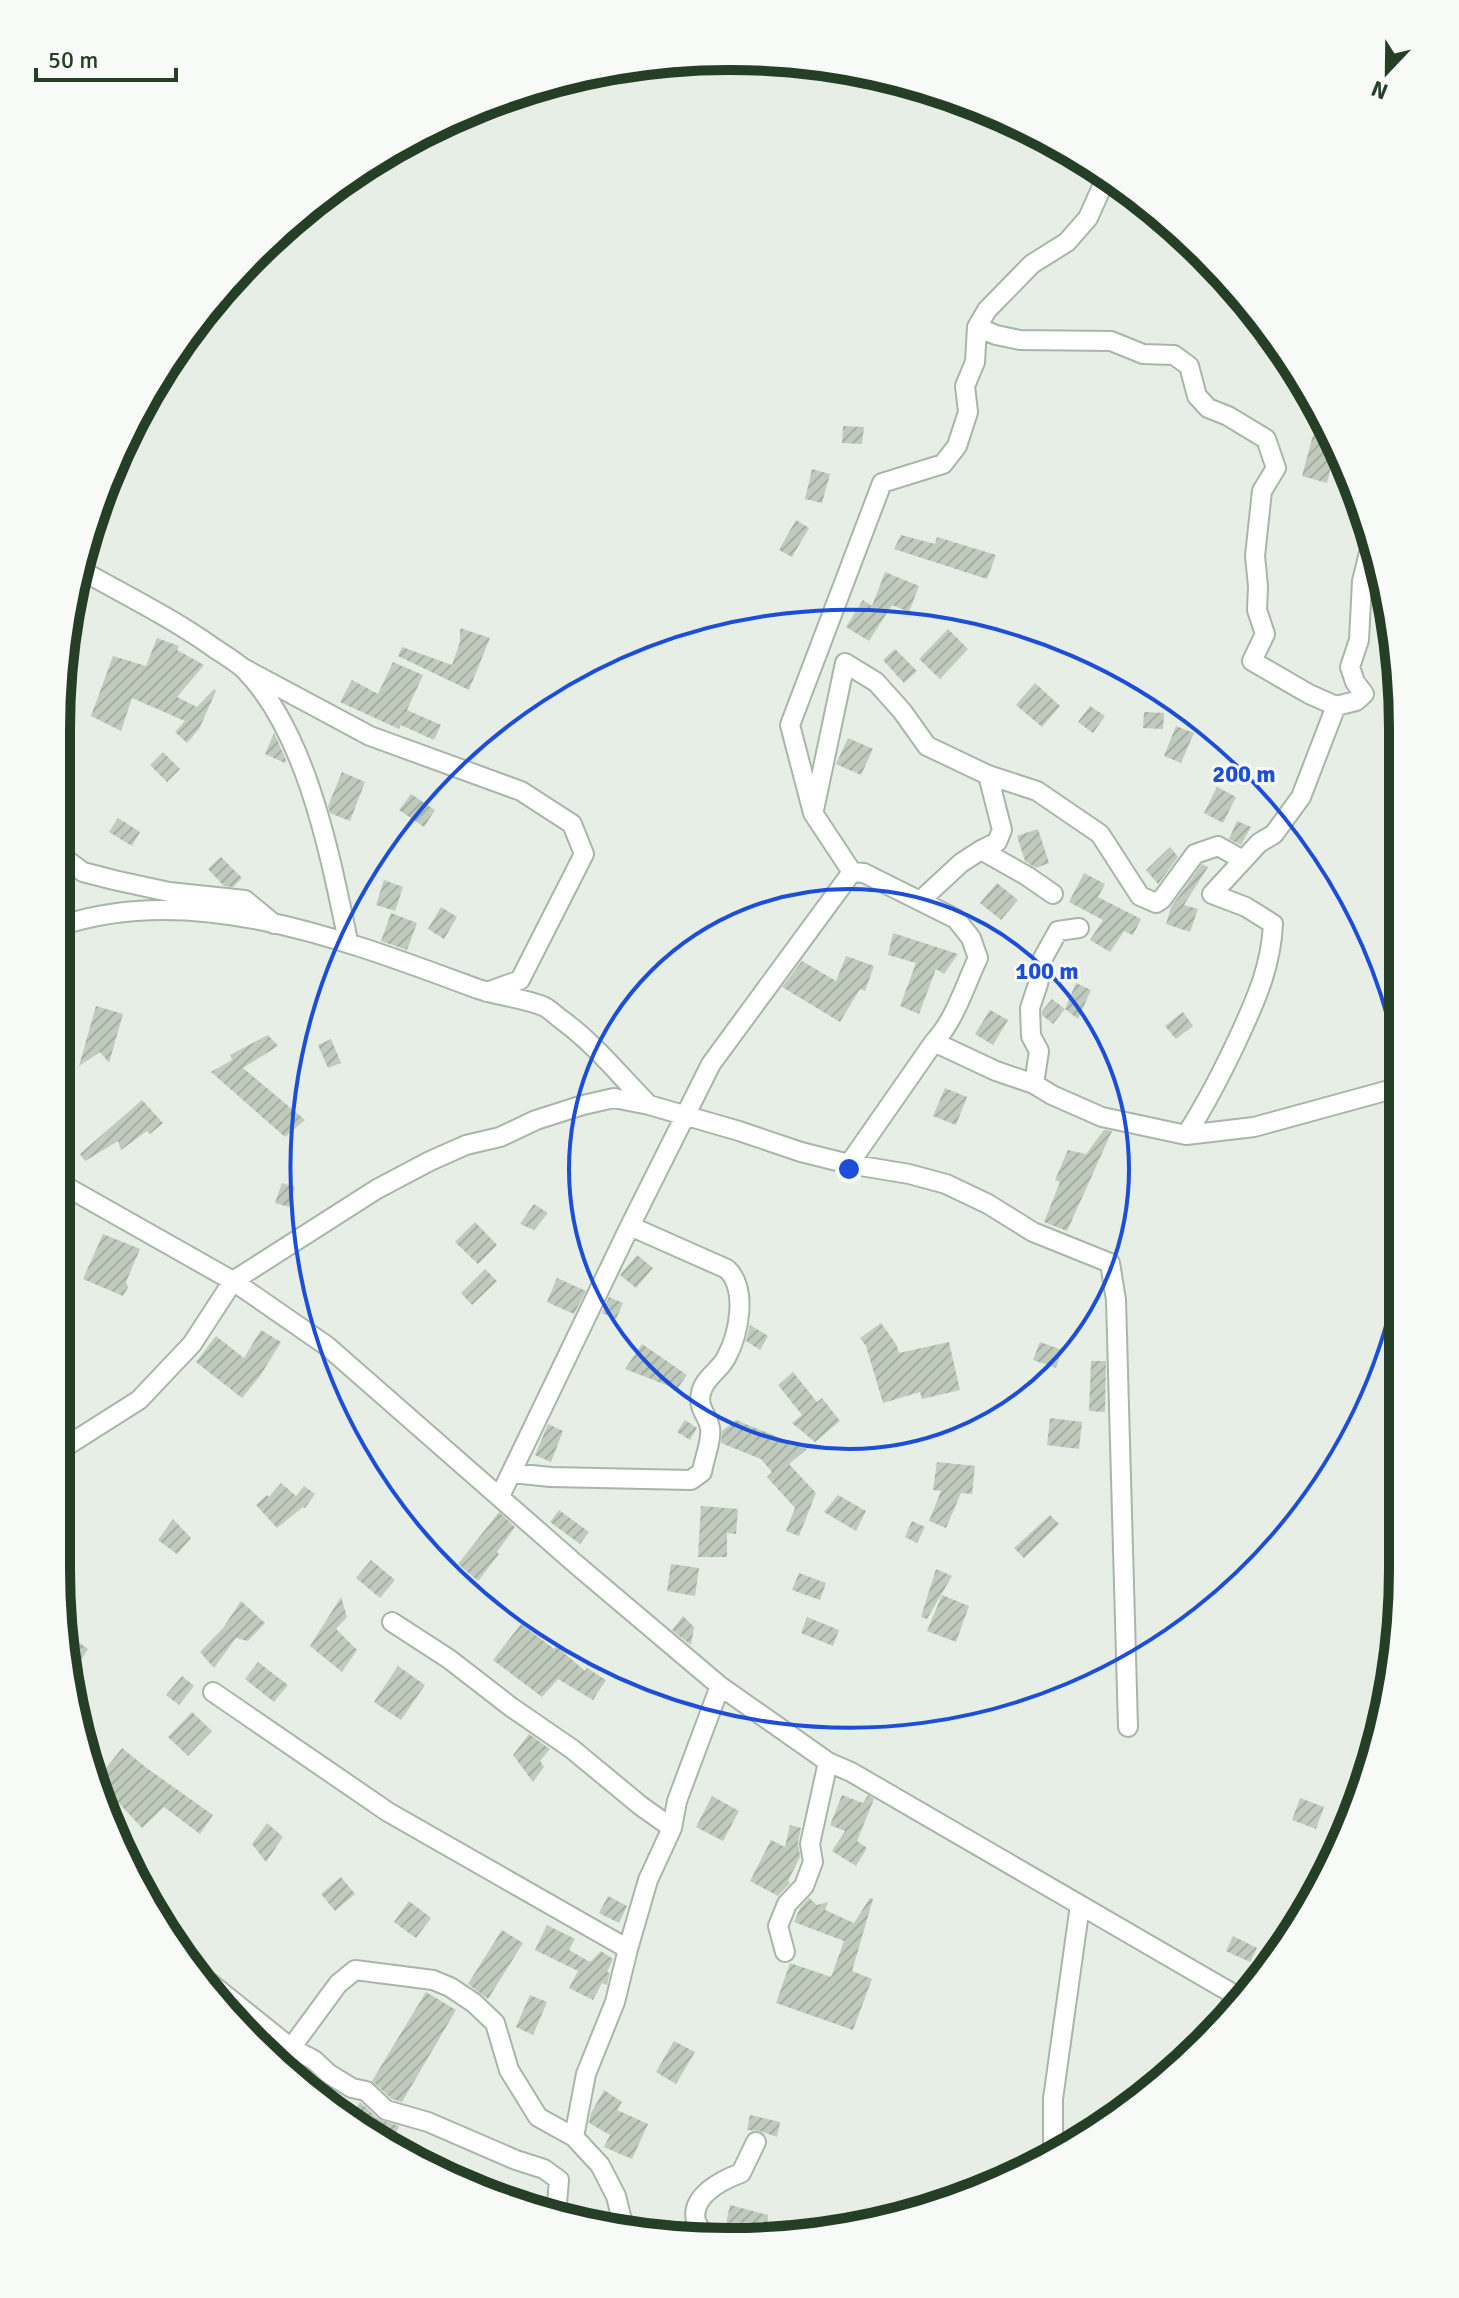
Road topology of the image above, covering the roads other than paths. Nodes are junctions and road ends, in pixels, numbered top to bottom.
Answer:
1 (1101, 189) dead end
2 (977, 327) junction
3 (1367, 560) edge
4 (89, 574) edge
5 (826, 627) junction
6 (845, 663) junction
7 (243, 668) junction
8 (1336, 706) junction
9 (988, 775) junction
10 (813, 813) junction
11 (981, 850) junction
12 (1243, 860) junction
13 (70, 862) edge
14 (852, 872) junction
15 (1053, 894) dead end
16 (921, 900) junction
17 (70, 923) edge
18 (277, 926) junction
19 (1079, 928) dead end
20 (348, 941) junction
21 (487, 992) junction
22 (934, 1042) junction
23 (1034, 1084) junction
24 (1389, 1090) edge
25 (649, 1105) junction
26 (684, 1115) junction
27 (1186, 1135) junction
28 (849, 1164) junction
29 (70, 1189) edge
30 (630, 1226) junction
31 (233, 1281) junction
32 (70, 1444) edge
33 (512, 1473) junction
34 (500, 1496) junction
35 (392, 1622) dead end
36 (720, 1686) junction
37 (213, 1692) dead end
38 (1128, 1727) dead end
39 (828, 1762) junction
40 (672, 1828) junction
41 (1080, 1905) junction
42 (628, 1949) junction
43 (785, 1952) dead end
44 (1233, 1994) edge
45 (232, 2000) edge
46 (291, 2048) junction
47 (574, 2137) junction
48 (756, 2142) dead end
49 (1053, 2143) edge
50 (557, 2205) edge
51 (622, 2218) edge
52 (700, 2227) edge

1 - 2 street
2 - 5 street
2 - 8 street
3 - 8 street
4 - 7 street
5 - 6 street
5 - 10 street
6 - 9 street
6 - 10 street
7 - 20 street
7 - 21 street
8 - 12 street
9 - 11 street
9 - 12 street
10 - 14 street
11 - 15 street
11 - 16 street
12 - 27 street
13 - 18 street
14 - 16 street
14 - 26 street
16 - 22 street
17 - 18 street
18 - 20 street
19 - 23 street
20 - 21 street
21 - 25 street
22 - 23 street
22 - 28 street
23 - 27 street
24 - 27 street
25 - 26 street
25 - 31 street
26 - 28 street
26 - 30 street
28 - 38 street
29 - 31 street
30 - 33 street
30 - 33 street
31 - 32 street
31 - 34 street
33 - 34 street
34 - 36 street
35 - 40 street
36 - 39 street
36 - 40 street
37 - 42 street
39 - 41 street
39 - 43 street
40 - 42 street
41 - 44 street
41 - 49 street
42 - 47 street
45 - 46 street
46 - 47 street
46 - 50 street
47 - 51 street
48 - 52 street

